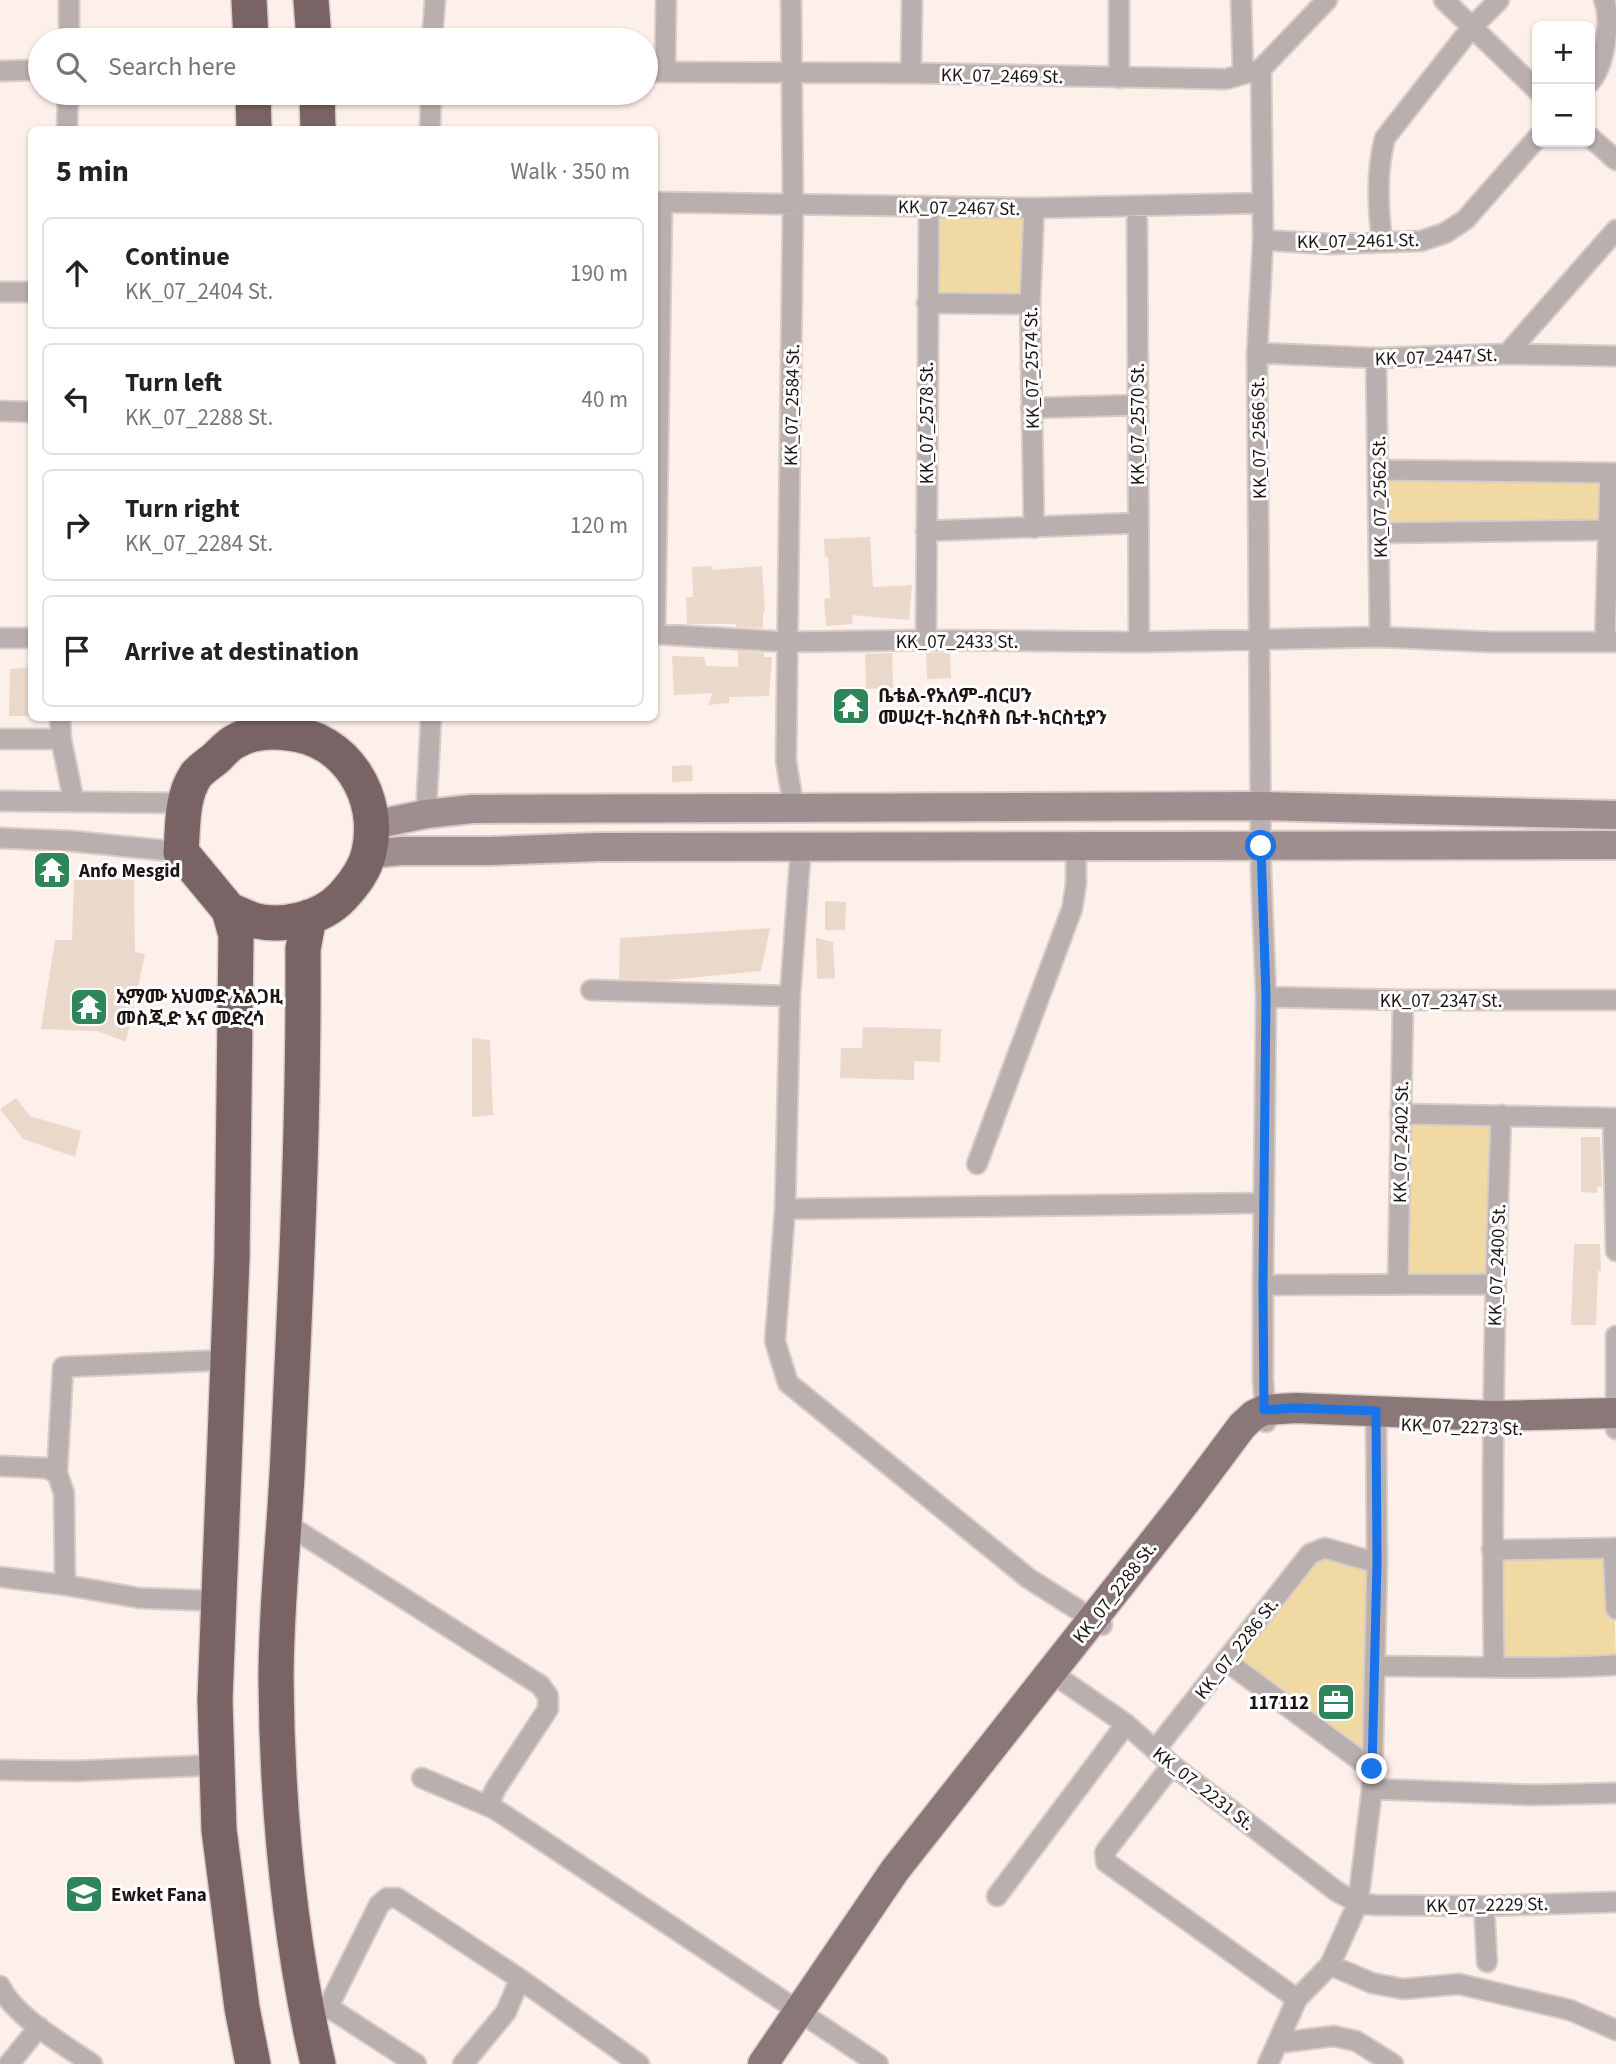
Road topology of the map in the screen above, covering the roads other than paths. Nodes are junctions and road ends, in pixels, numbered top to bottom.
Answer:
1 (69, 0) edge
2 (249, 0) edge
3 (311, 0) edge
4 (435, 0) edge
5 (666, 0) edge
6 (791, 0) edge
7 (912, 0) edge
8 (1119, 0) edge
9 (1241, 0) edge
10 (1327, 0) edge
11 (1444, 0) edge
12 (1499, 0) edge
13 (1604, 0) edge
14 (1472, 27) junction
15 (69, 28) edge
16 (250, 28) edge
17 (313, 28) edge
18 (433, 28) edge
19 (658, 52) edge
20 (28, 70) edge
21 (0, 71) edge
22 (658, 72) edge
23 (1252, 72) junction
24 (791, 73) junction
25 (911, 73) junction
26 (1595, 77) edge
27 (1119, 78) junction
28 (1532, 85) edge
29 (68, 105) edge
30 (253, 105) edge
31 (317, 105) edge
32 (430, 105) edge
33 (67, 126) edge
34 (254, 126) edge
35 (318, 126) edge
36 (430, 126) edge
37 (1595, 141) edge
38 (1532, 144) edge
39 (1616, 160) edge
40 (658, 203) edge
41 (1263, 203) junction
42 (793, 205) junction
43 (929, 206) junction
44 (1137, 207) junction
45 (1034, 208) junction
46 (1616, 230) edge
47 (1263, 240) junction
48 (1382, 242) junction
49 (0, 292) edge
50 (28, 292) edge
51 (927, 303) junction
52 (1030, 304) junction
53 (1257, 353) junction
54 (1507, 354) junction
55 (1616, 356) edge
56 (1376, 358) junction
57 (1137, 405) junction
58 (1031, 408) junction
59 (0, 411) edge
60 (28, 412) edge
61 (1379, 470) junction
62 (1613, 473) edge
63 (1137, 523) junction
64 (1034, 528) junction
65 (1609, 530) junction
66 (926, 531) junction
67 (1380, 533) junction
68 (658, 634) edge
69 (1380, 637) junction
70 (0, 638) edge
71 (28, 638) edge
72 (1259, 638) junction
73 (926, 640) junction
74 (787, 642) junction
75 (1139, 642) junction
76 (1611, 642) edge
77 (60, 721) edge
78 (431, 721) edge
79 (237, 729) edge
80 (317, 729) edge
81 (0, 739) edge
82 (61, 740) junction
83 (0, 801) edge
84 (74, 802) junction
85 (185, 803) junction
86 (1261, 806) junction
87 (794, 809) junction
88 (426, 814) junction
89 (1616, 815) edge
90 (0, 838) edge
91 (371, 840) junction
92 (1076, 845) junction
93 (1616, 845) edge
94 (801, 846) junction
95 (1261, 846) junction
96 (181, 852) junction
97 (229, 910) junction
98 (310, 917) junction
99 (591, 990) dead end
100 (790, 996) junction
101 (1266, 996) junction
102 (1403, 1000) junction
103 (1616, 1000) edge
104 (1400, 1114) junction
105 (1501, 1115) junction
106 (1615, 1118) edge
107 (977, 1164) dead end
108 (1264, 1203) junction
109 (785, 1209) junction
110 (1616, 1251) edge
111 (1398, 1284) junction
112 (1494, 1284) junction
113 (1263, 1286) junction
114 (1616, 1336) edge
115 (228, 1360) junction
116 (1265, 1417) junction
117 (1376, 1417) junction
118 (1493, 1421) junction
119 (1616, 1421) edge
120 (0, 1466) edge
121 (57, 1474) junction
122 (285, 1523) junction
123 (1615, 1548) edge
124 (1492, 1550) junction
125 (1377, 1563) junction
126 (0, 1577) edge
127 (65, 1586) junction
128 (220, 1601) junction
129 (1616, 1609) edge
130 (1099, 1623) junction
131 (1226, 1661) junction
132 (1616, 1665) edge
133 (1375, 1666) junction
134 (1494, 1666) junction
135 (1057, 1677) junction
136 (1126, 1724) junction
137 (1155, 1750) junction
138 (217, 1765) junction
139 (1172, 1765) junction
140 (1372, 1769) junction
141 (0, 1770) edge
142 (422, 1779) dead end
143 (1373, 1789) junction
144 (1616, 1793) edge
145 (495, 1809) junction
146 (997, 1896) dead end
147 (1616, 1902) edge
148 (1358, 1903) junction
149 (1485, 1906) junction
150 (1487, 1962) dead end
151 (1330, 1965) junction
152 (520, 1979) junction
153 (2, 1993) edge
154 (1297, 1999) junction
155 (318, 2014) junction
156 (804, 2015) junction
157 (39, 2026) junction
158 (1616, 2030) edge
159 (1278, 2043) junction
160 (9, 2064) edge
161 (92, 2064) edge
162 (253, 2064) edge
163 (318, 2064) edge
164 (416, 2064) edge
165 (463, 2064) edge
166 (639, 2064) edge
167 (763, 2064) edge
168 (780, 2064) edge
169 (878, 2064) edge
170 (1268, 2064) edge
171 (1393, 2064) edge

1 - 15 street
2 - 16 highway
3 - 17 highway
4 - 18 street
5 - 19 street
6 - 24 street, KK_07_2584 St.
7 - 25 street
8 - 27 street
9 - 23 street, KK_07_2566 St.
10 - 23 street
11 - 14 street
12 - 14 street
13 - 26 street
14 - 28 street
14 - 48 street
20 - 21 street
22 - 24 street, KK_07_2469 St.
23 - 27 street, KK_07_2469 St.
23 - 41 street, KK_07_2566 St.
24 - 25 street, KK_07_2469 St.
24 - 42 street, KK_07_2584 St.
25 - 27 street, KK_07_2469 St.
29 - 33 street
30 - 34 highway
31 - 35 highway
32 - 36 street
37 - 39 street
38 - 48 street, KK_07_2461 St.
40 - 42 street, KK_07_2467 St.
41 - 44 street, KK_07_2467 St.
41 - 47 street, KK_07_2566 St.
42 - 43 street, KK_07_2467 St.
42 - 74 street, KK_07_2584 St.
43 - 45 street, KK_07_2467 St.
43 - 51 street, KK_07_2578 St.
44 - 45 street, KK_07_2467 St.
44 - 57 street, KK_07_2570 St.
45 - 52 street, KK_07_2574 St.
46 - 54 street
47 - 48 street, KK_07_2461 St.
47 - 53 street, KK_07_2566 St.
49 - 50 street
51 - 52 street
51 - 66 street, KK_07_2578 St.
52 - 58 street, KK_07_2574 St.
53 - 56 street, KK_07_2447 St.
53 - 72 street, KK_07_2566 St.
54 - 55 street, KK_07_2447 St.
54 - 56 street, KK_07_2447 St.
56 - 61 street, KK_07_2562 St.
57 - 58 street
57 - 63 street, KK_07_2570 St.
58 - 64 street, KK_07_2574 St.
59 - 60 street
61 - 62 street
61 - 67 street, KK_07_2562 St.
62 - 65 street
63 - 64 street
63 - 75 street, KK_07_2570 St.
64 - 66 street
65 - 67 street
65 - 76 street
66 - 73 street, KK_07_2578 St.
67 - 69 street, KK_07_2562 St.
68 - 74 street, KK_07_2433 St.
69 - 72 street, KK_07_2433 St.
69 - 76 street
70 - 71 street
72 - 75 street, KK_07_2433 St.
72 - 86 street, KK_07_2566 St.
73 - 74 street, KK_07_2433 St.
73 - 75 street, KK_07_2433 St.
74 - 87 street, KK_07_2584 St.
77 - 82 street
78 - 88 street
79 - 80 highway
79 - 85 highway
80 - 91 highway
81 - 82 street
82 - 84 street
83 - 84 street
84 - 85 street
85 - 96 highway
86 - 87 street
86 - 89 street
86 - 95 street, KK_07_2566 St.
87 - 88 street
88 - 91 street
90 - 96 street
91 - 94 street
91 - 98 highway
92 - 94 street
92 - 95 street
92 - 107 street
93 - 95 street
94 - 100 street
95 - 101 street, KK_07_2566 St.
96 - 97 highway
97 - 98 highway
97 - 115 highway
98 - 122 highway
99 - 100 street
100 - 109 street
101 - 102 street, KK_07_2347 St.
101 - 108 street, KK_07_2566 St.
102 - 103 street, KK_07_2347 St.
102 - 104 street, KK_07_2402 St.
104 - 105 street
104 - 111 street, KK_07_2402 St.
105 - 106 street
105 - 112 street, KK_07_2400 St.
106 - 110 street
108 - 109 street
108 - 113 street, KK_07_2566 St.
109 - 130 street
111 - 112 street
111 - 113 street
112 - 118 street, KK_07_2400 St.
113 - 116 street, KK_07_2566 St.
114 - 119 street
115 - 121 street
115 - 128 highway
116 - 117 main road, KK_07_2273 St.
116 - 130 main road, KK_07_2288 St.
117 - 118 main road, KK_07_2273 St.
117 - 125 street
118 - 119 main road, KK_07_2273 St.
118 - 124 street, KK_07_2400 St.
120 - 121 street
121 - 127 street
122 - 145 street
122 - 155 highway
123 - 124 street
123 - 129 street
124 - 134 street, KK_07_2400 St.
125 - 131 street, KK_07_2286 St.
125 - 133 street
126 - 127 street
127 - 128 street
128 - 138 highway
130 - 135 main road, KK_07_2288 St.
131 - 137 street, KK_07_2286 St.
131 - 140 street
132 - 134 street
133 - 134 street
133 - 140 street
135 - 136 street, KK_07_2231 St.
135 - 156 main road, KK_07_2288 St.
136 - 137 street, KK_07_2231 St.
136 - 146 street
137 - 139 street, KK_07_2231 St.
138 - 141 street
138 - 162 highway
139 - 148 street, KK_07_2231 St.
139 - 154 street
140 - 143 street
142 - 145 street
143 - 144 street
143 - 148 street
145 - 156 street
147 - 149 street, KK_07_2229 St.
148 - 149 street, KK_07_2229 St.
148 - 151 street
149 - 150 street
151 - 154 street
151 - 158 street
152 - 155 street
152 - 165 street
152 - 166 street
153 - 157 street
154 - 159 street
155 - 163 highway
155 - 164 street
156 - 167 main road, KK_07_2288 St.
156 - 168 main road, KK_07_2288 St.
156 - 169 street
157 - 160 street
157 - 161 street
159 - 170 street
159 - 171 street

